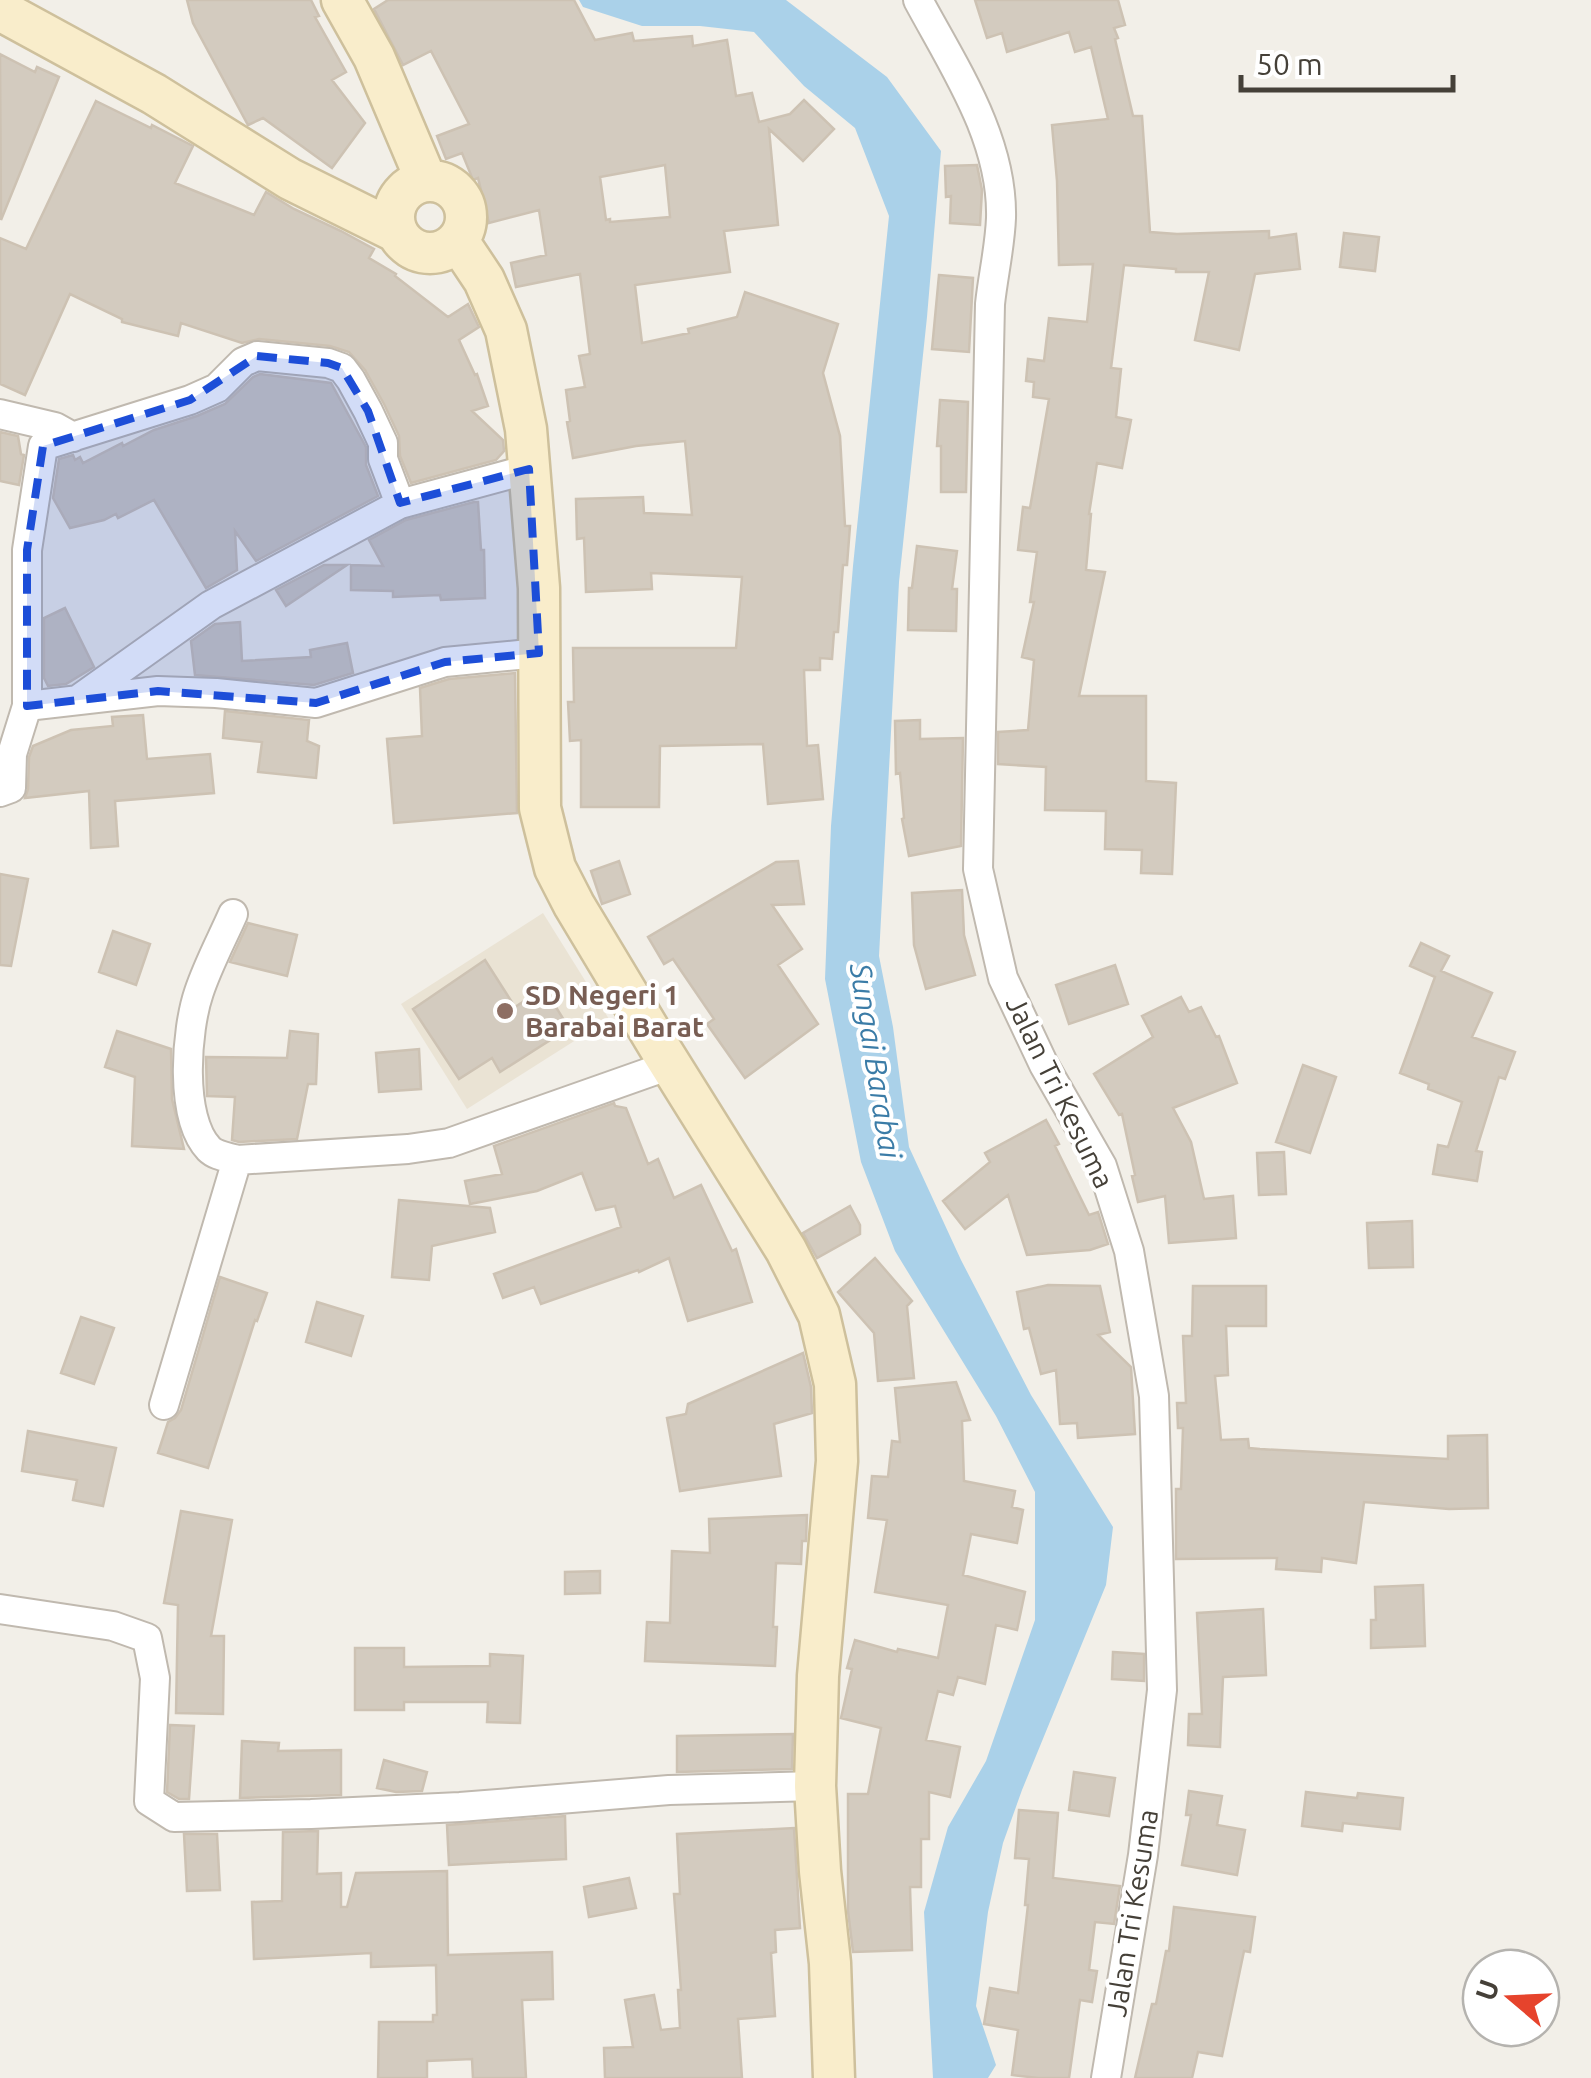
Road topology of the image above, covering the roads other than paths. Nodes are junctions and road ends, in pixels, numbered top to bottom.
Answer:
1 (342, 0) edge
2 (918, 0) edge
3 (0, 10) edge
4 (290, 179) junction
5 (414, 186) junction
6 (397, 232) junction
7 (458, 241) junction
8 (0, 414) edge
9 (72, 437) junction
10 (530, 469) junction
11 (400, 504) junction
12 (14, 628) edge
13 (539, 654) junction
14 (78, 700) junction
15 (28, 706) junction
16 (0, 792) edge
17 (233, 914) dead end
18 (670, 1065) junction
19 (238, 1160) junction
20 (164, 1404) dead end
21 (0, 1609) edge
22 (815, 1786) junction
23 (834, 2078) edge
24 (1106, 2078) edge

1 - 5 main road
2 - 24 street, Jalan Tri Kesuma
3 - 4 main road
4 - 5 main road
4 - 6 main road
5 - 6 main road
5 - 7 main road
6 - 7 main road
7 - 10 main road
8 - 9 street
9 - 11 street
9 - 12 street
10 - 11 street
10 - 13 main road
11 - 14 street
12 - 15 street
13 - 14 street
13 - 18 main road
14 - 15 street
15 - 16 street
17 - 19 street
18 - 19 street
18 - 22 main road
19 - 20 street
21 - 22 street
22 - 23 main road

